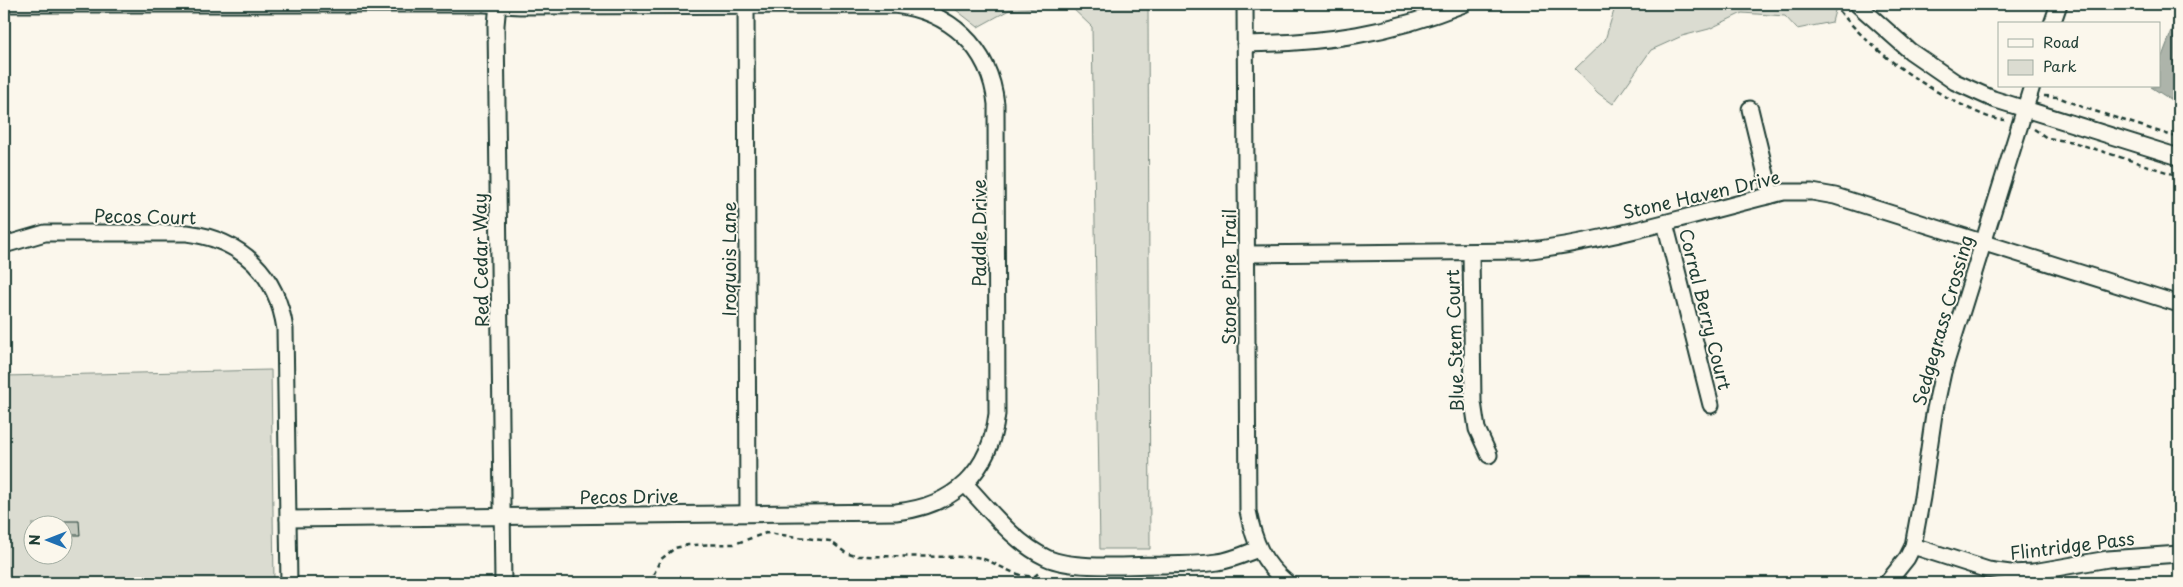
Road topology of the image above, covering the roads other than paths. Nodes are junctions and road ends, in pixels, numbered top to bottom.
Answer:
1 (4, 4) edge
2 (481, 4) edge
3 (493, 4) edge
4 (1245, 4) edge
5 (1464, 4) edge
6 (1857, 4) edge
7 (2058, 4) edge
8 (746, 5) edge
9 (2053, 22) edge
10 (1245, 44) junction
11 (2032, 89) edge
12 (1750, 109) dead end
13 (2026, 109) junction
14 (2179, 157) edge
15 (1771, 195) junction
16 (1665, 223) junction
17 (1984, 243) junction
18 (4, 245) edge
19 (1471, 253) junction
20 (1247, 254) junction
21 (2179, 304) edge
22 (1710, 405) dead end
23 (1489, 455) dead end
24 (965, 484) junction
25 (748, 514) junction
26 (503, 516) junction
27 (288, 519) junction
28 (1913, 546) junction
29 (1258, 548) junction
30 (2179, 554) edge
31 (288, 583) edge
32 (503, 583) edge
33 (1287, 583) edge
34 (1887, 583) edge

1 - 2 street
3 - 8 street, Paddle Drive
3 - 26 street, Red Cedar Way
4 - 10 street, Stone Pine Trail
5 - 10 street
6 - 13 street
7 - 9 street
8 - 24 street, Paddle Drive
8 - 25 street, Iroquois Lane
10 - 20 street, Stone Pine Trail
11 - 13 street, Sedgegrass Crossing
12 - 15 street
13 - 14 street
13 - 17 street, Sedgegrass Crossing
15 - 16 street, Stone Haven Drive
15 - 17 street, Stone Haven Drive
16 - 19 street, Stone Haven Drive
16 - 22 street, Corral Berry Court
17 - 21 street, Stone Haven Drive
17 - 28 street, Sedgegrass Crossing
18 - 27 street, Pecos Court
19 - 20 street, Stone Haven Drive
19 - 23 street, Blue Stem Court
20 - 29 street, Stone Pine Trail
24 - 25 street, Pecos Drive
24 - 29 street
25 - 26 street, Pecos Drive
26 - 27 street, Pecos Drive
26 - 32 street, Red Cedar Way
27 - 31 street, Pecos Court
28 - 30 street, Flintridge Pass
28 - 34 street
29 - 33 street

